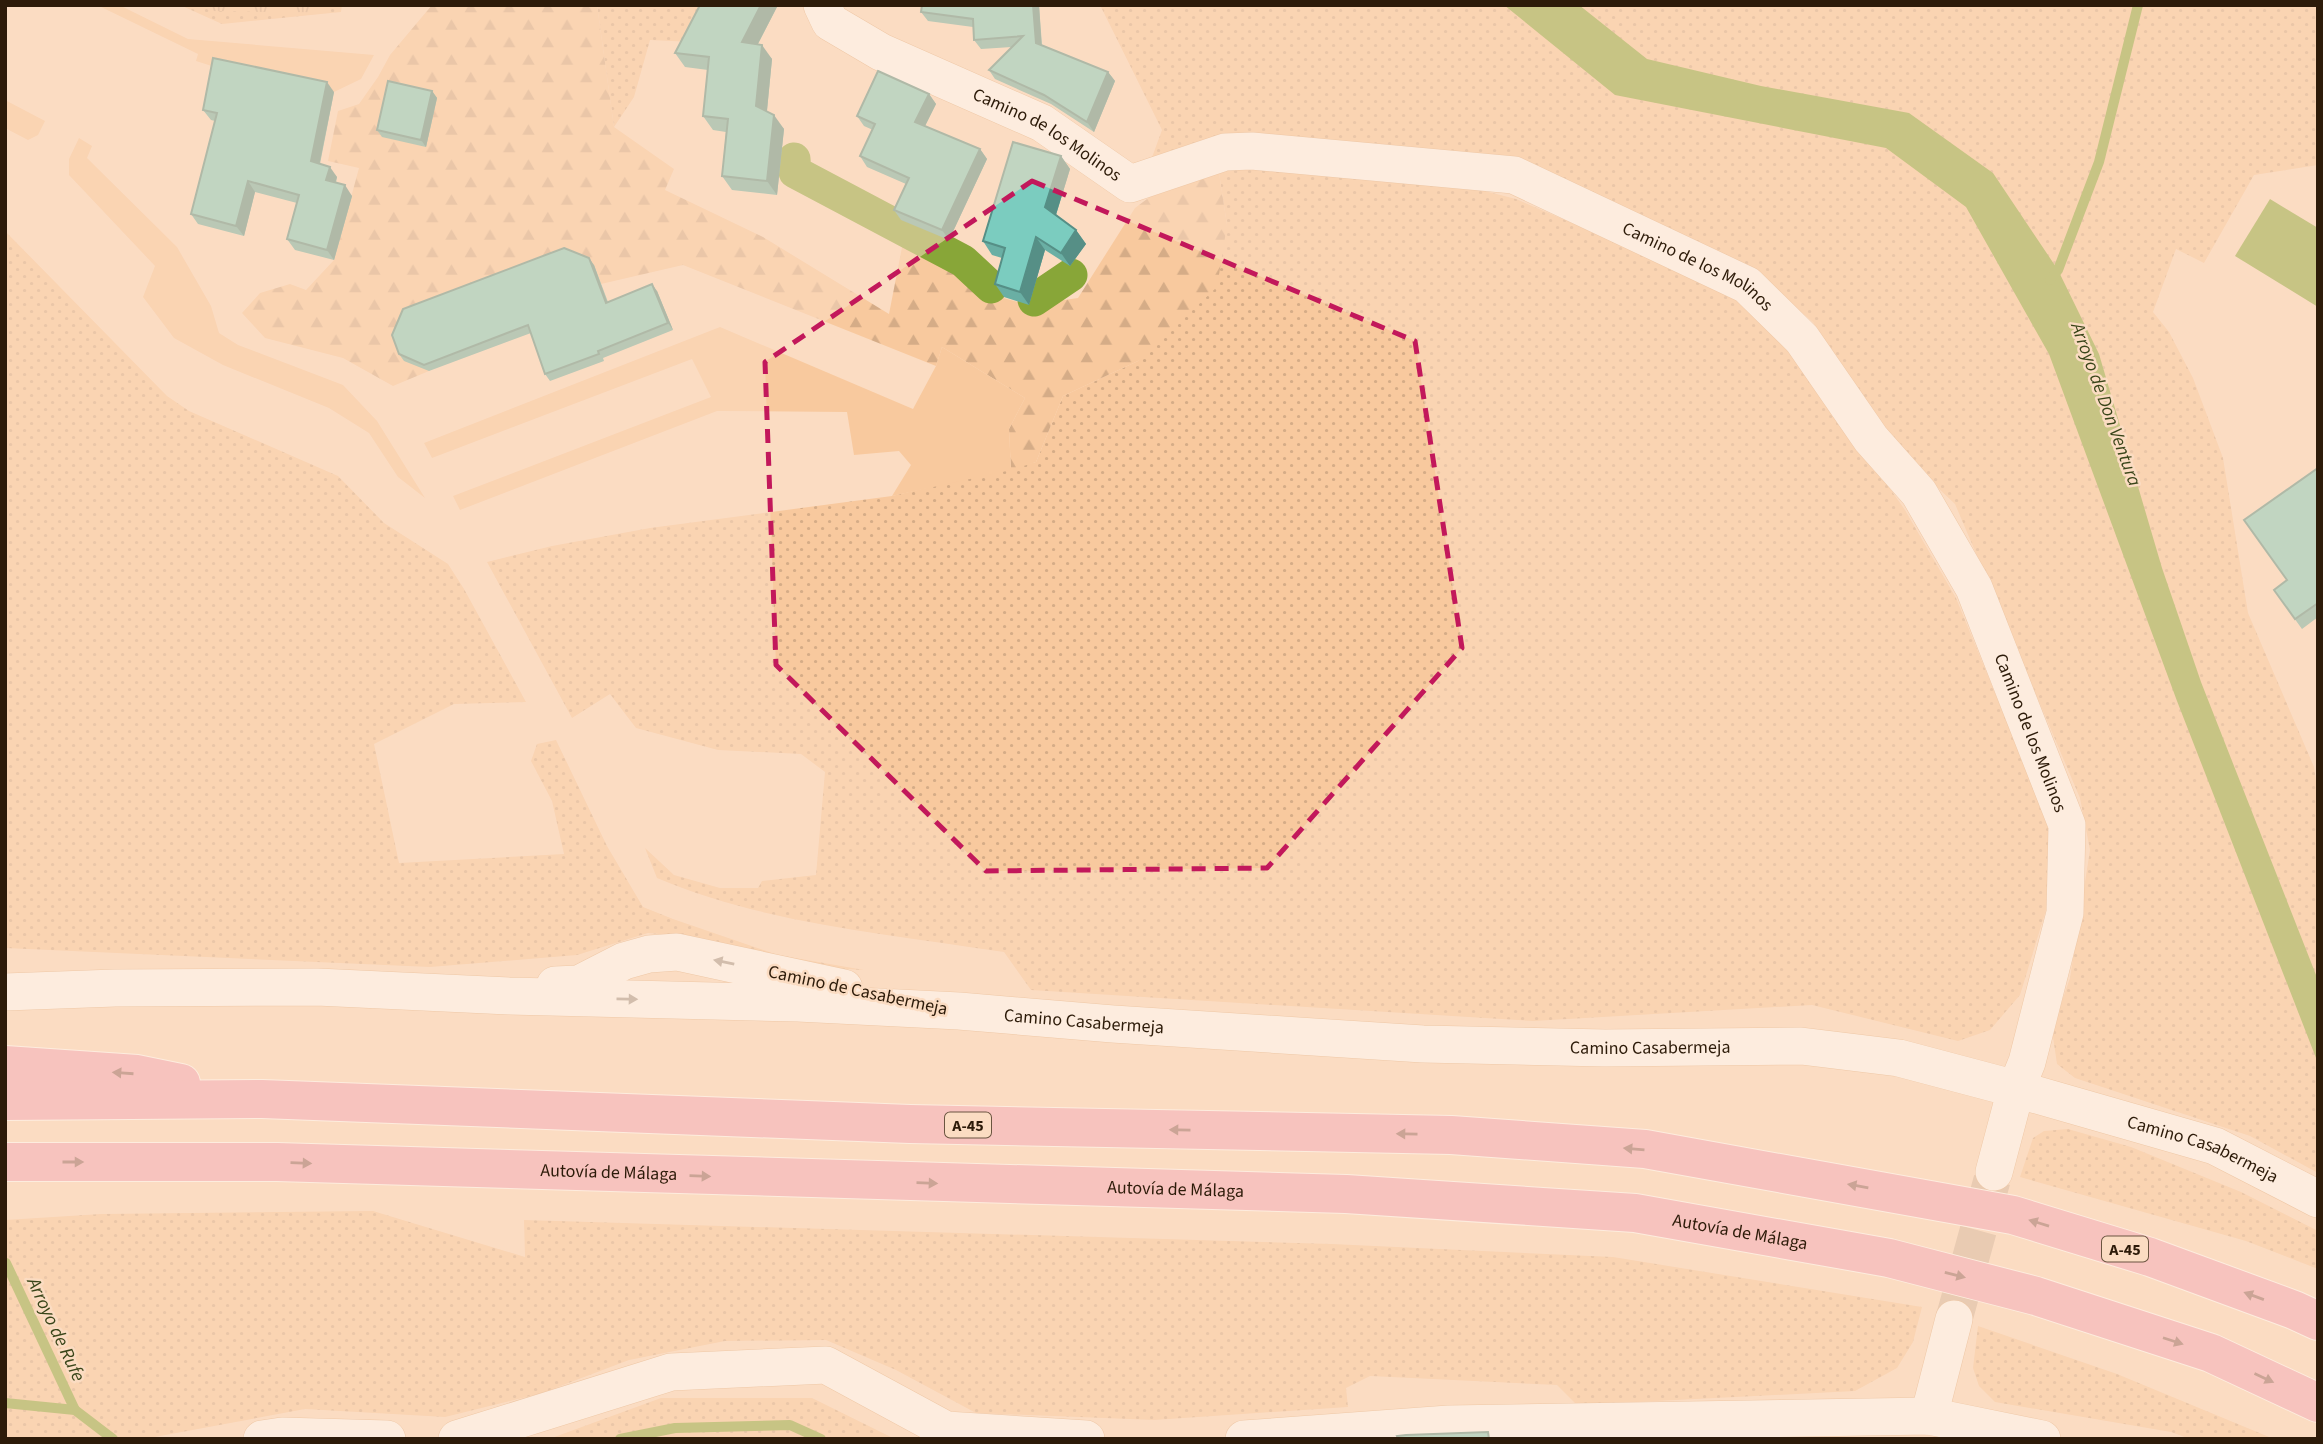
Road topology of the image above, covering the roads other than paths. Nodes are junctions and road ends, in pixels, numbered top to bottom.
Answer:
1 (822, 5) edge
2 (5, 992) edge
3 (498, 995) junction
4 (959, 1011) junction
5 (5, 1065) edge
6 (2016, 1089) junction
7 (262, 1099) junction
8 (5, 1101) edge
9 (5, 1162) edge
10 (1994, 1172) tunnel mouth
11 (2318, 1199) edge
12 (1955, 1319) tunnel mouth
13 (2318, 1321) edge
14 (2318, 1403) edge
15 (1929, 1416) junction
16 (262, 1439) edge
17 (387, 1439) edge
18 (457, 1439) edge
19 (1086, 1439) edge
20 (1244, 1439) edge
21 (2042, 1439) edge

1 - 6 street, Camino de los Molinos
2 - 3 street
3 -> 4 street, Camino de Casabermeja
4 -> 3 street, Camino de Casabermeja
4 - 6 street, Camino Casabermeja
7 -> 5 highway
6 - 10 street
6 - 11 street, Camino Casabermeja
7 - 8 highway, A-45
13 -> 7 highway, A-45
9 -> 14 highway, Autovía de Málaga
12 - 15 street
15 - 20 street
15 - 21 street
16 - 17 street
18 - 19 street

